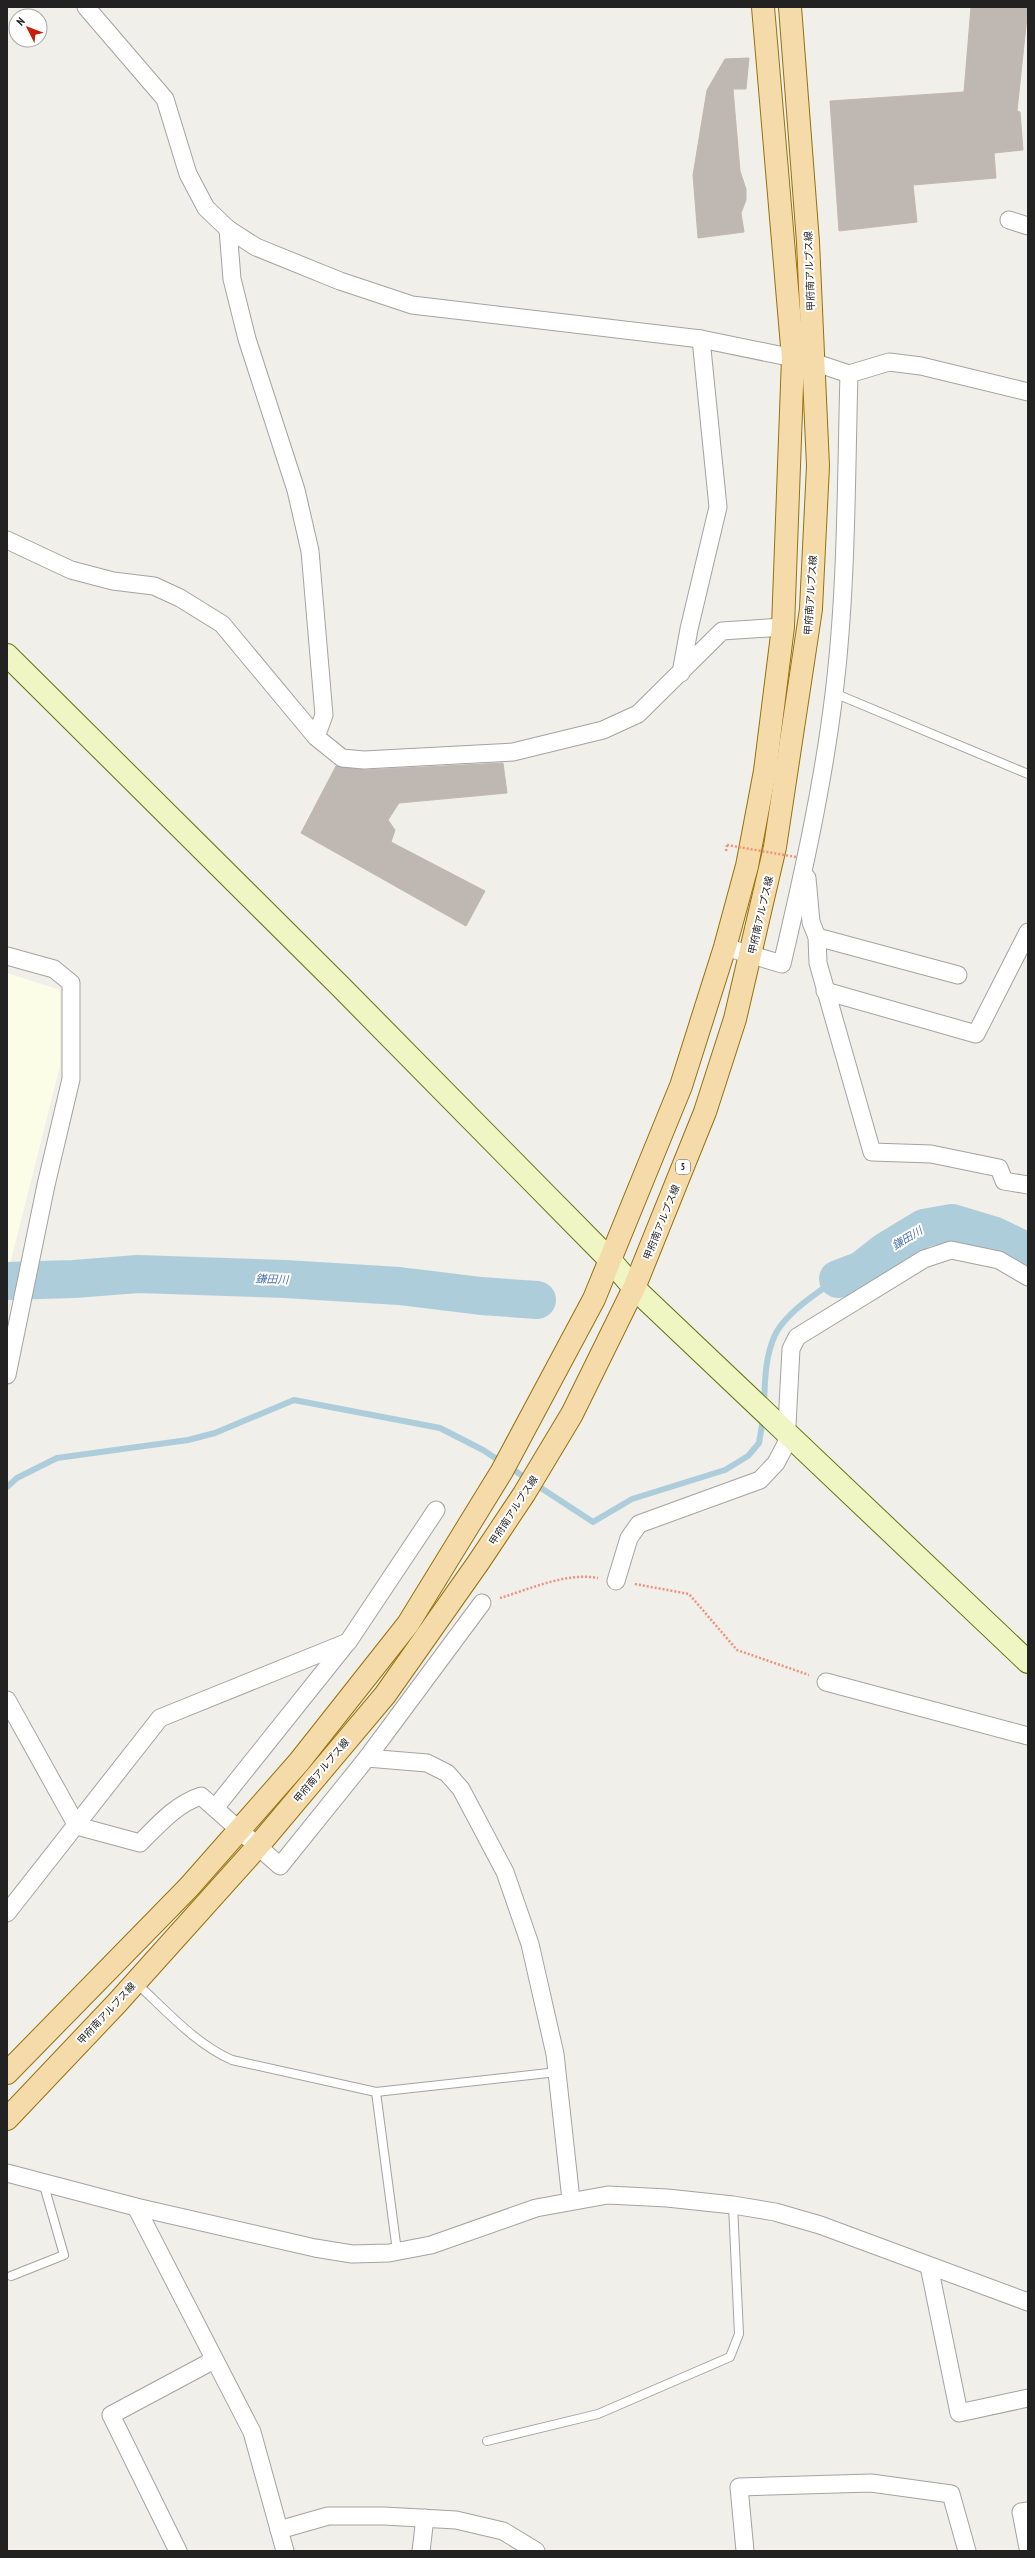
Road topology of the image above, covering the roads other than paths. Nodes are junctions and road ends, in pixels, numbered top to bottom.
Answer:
1 (86, 7) edge
2 (763, 7) edge
3 (790, 7) edge
4 (1009, 220) dead end
5 (1028, 226) edge
6 (228, 229) junction
7 (701, 339) junction
8 (803, 360) junction
9 (849, 374) junction
10 (1028, 392) edge
11 (7, 540) edge
12 (783, 627) junction
13 (7, 655) edge
14 (681, 674) junction
15 (834, 693) junction
16 (316, 737) junction
17 (1028, 774) edge
18 (800, 861) junction
19 (1028, 932) edge
20 (817, 937) junction
21 (725, 947) junction
22 (751, 954) junction
23 (7, 956) edge
24 (958, 975) dead end
25 (825, 991) junction
26 (1028, 1185) edge
27 (611, 1261) junction
28 (1028, 1277) edge
29 (634, 1288) junction
30 (7, 1375) edge
31 (782, 1429) junction
32 (436, 1510) dead end
33 (616, 1581) road end
34 (482, 1603) road end
35 (348, 1642) junction
36 (1028, 1662) edge
37 (826, 1682) road end
38 (7, 1700) edge
39 (1028, 1736) edge
40 (367, 1758) junction
41 (215, 1808) junction
42 (77, 1826) junction
43 (240, 1829) junction
44 (258, 1846) junction
45 (7, 1913) edge
46 (135, 1982) junction
47 (557, 2072) junction
48 (7, 2073) edge
49 (376, 2092) junction
50 (7, 2118) edge
51 (7, 2173) edge
52 (43, 2182) junction
53 (571, 2200) junction
54 (733, 2205) junction
55 (136, 2207) junction
56 (397, 2251) junction
57 (929, 2266) junction
58 (11, 2276) dead end
59 (1028, 2302) edge
60 (214, 2360) junction
61 (1028, 2398) edge
62 (487, 2441) dead end
63 (1028, 2511) edge
64 (425, 2518) junction
65 (279, 2530) junction
66 (1028, 2548) edge
67 (178, 2551) edge
68 (285, 2551) edge
69 (421, 2551) edge
70 (536, 2551) edge
71 (745, 2551) edge
72 (967, 2551) edge

1 - 6 street
2 - 8 main road, 甲府南アルプス線 / 5
3 - 8 main road, 甲府南アルプス線 / 5
4 - 5 street
6 - 7 street
6 - 16 street
7 - 8 street
7 - 14 street
8 - 9 street
8 - 12 main road, 甲府南アルプス線 / 5
8 - 22 main road, 甲府南アルプス線 / 5
9 - 10 street
9 - 15 street
11 - 16 street
12 - 14 street
12 - 21 main road, 甲府南アルプス線 / 5
13 - 27 street
14 - 16 street
15 - 17 lane
15 - 18 street
18 - 20 street
18 - 22 street
19 - 25 street
20 - 24 street
20 - 25 street
21 - 22 street
21 - 27 main road, 甲府南アルプス線 / 5
22 - 29 main road, 甲府南アルプス線 / 5
23 - 30 street
25 - 26 street
27 - 29 street
27 - 43 main road, 甲府南アルプス線 / 5
28 - 31 street
29 - 31 street
29 - 44 main road, 甲府南アルプス線 / 5
31 - 33 street
31 - 36 street
32 - 35 street
34 - 40 street
35 - 41 street
35 - 42 street
37 - 39 street
38 - 42 street
40 - 44 street
40 - 47 street
41 - 42 street
41 - 43 street
42 - 45 street
43 - 44 street
43 - 48 main road, 甲府南アルプス線 / 5
44 - 46 main road, 甲府南アルプス線 / 5
46 - 49 lane
46 - 50 main road, 甲府南アルプス線 / 5
47 - 49 lane
47 - 53 street
49 - 56 lane
51 - 52 street
52 - 55 street
52 - 58 lane
53 - 54 street
53 - 56 street
54 - 57 street
54 - 62 lane
55 - 56 street
55 - 60 street
57 - 59 street
57 - 61 street
60 - 65 street
60 - 67 street
63 - 66 street
64 - 65 street
64 - 69 street
64 - 70 street
65 - 68 street
71 - 72 street

